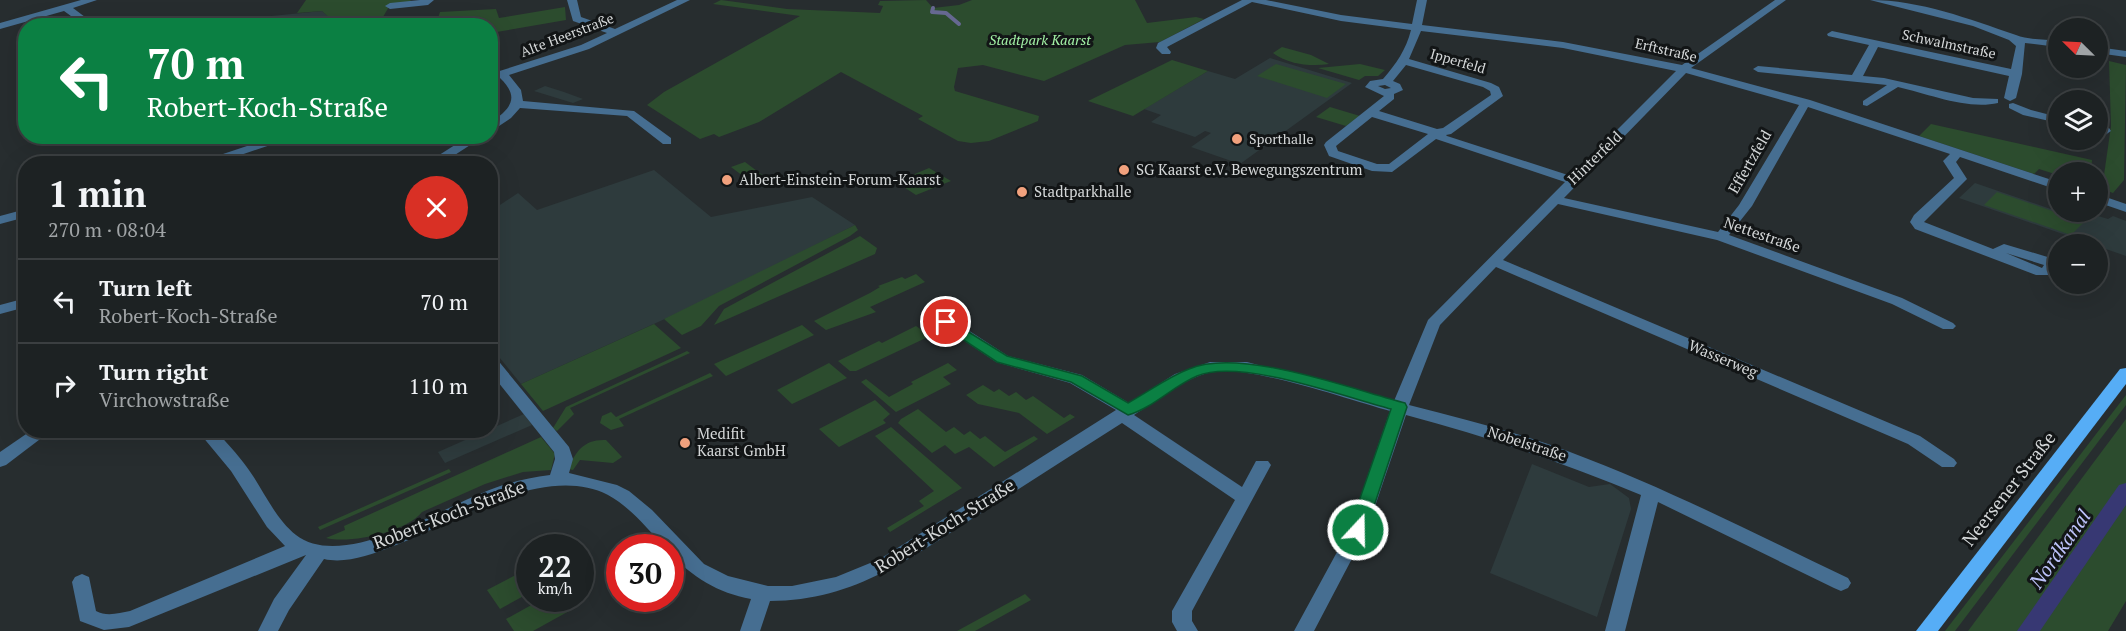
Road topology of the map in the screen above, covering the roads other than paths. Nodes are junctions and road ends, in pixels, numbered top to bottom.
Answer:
1 (92, 0) edge
2 (429, 0) edge
3 (573, 0) edge
4 (685, 0) edge
5 (1251, 0) edge
6 (1422, 0) edge
7 (1781, 0) edge
8 (1875, 0) edge
9 (413, 2) edge
10 (69, 4) edge
11 (1914, 4) edge
12 (390, 6) dead end
13 (25, 18) edge
14 (84, 18) edge
15 (18, 20) edge
16 (0, 26) edge
17 (1417, 26) junction
18 (617, 33) junction
19 (1832, 34) dead end
20 (2017, 39) junction
21 (1875, 43) junction
22 (2048, 43) edge
23 (1166, 52) dead end
24 (2108, 52) edge
25 (2126, 54) edge
26 (1405, 62) junction
27 (1684, 69) junction
28 (1758, 69) dead end
29 (2017, 74) junction
30 (498, 75) edge
31 (498, 77) edge
32 (1856, 78) junction
33 (1896, 84) junction
34 (1806, 102) junction
35 (2012, 102) junction
36 (1868, 103) dead end
37 (517, 104) junction
38 (1372, 114) junction
39 (2048, 118) edge
40 (498, 122) edge
41 (1437, 133) junction
42 (667, 141) dead end
43 (255, 144) edge
44 (464, 144) edge
45 (1959, 152) junction
46 (221, 156) edge
47 (444, 156) edge
48 (1575, 182) junction
49 (2048, 183) edge
50 (1557, 200) junction
51 (2108, 202) edge
52 (2126, 208) edge
53 (18, 215) edge
54 (0, 220) edge
55 (1721, 237) junction
56 (2048, 260) edge
57 (1494, 261) junction
58 (18, 304) edge
59 (936, 307) dead end
60 (0, 310) edge
61 (1948, 327) dead end
62 (498, 371) edge
63 (2126, 373) edge
64 (1400, 407) junction
65 (1125, 412) junction
66 (33, 438) edge
67 (212, 438) edge
68 (1, 461) edge
69 (1948, 463) dead end
70 (1262, 465) dead end
71 (558, 480) junction
72 (1651, 492) junction
73 (1245, 498) junction
74 (310, 549) junction
75 (81, 582) dead end
76 (1841, 583) dead end
77 (762, 595) junction
78 (268, 631) edge
79 (750, 631) edge
80 (1188, 631) edge
81 (1304, 631) edge
82 (1615, 631) edge
83 (1926, 631) edge

1 - 10 street
2 - 9 street
3 - 18 street
4 - 18 street, Alte Heerstraße
5 - 17 street, Erftstraße
5 - 23 street
6 - 17 street
7 - 27 street, Hinterfeld
8 - 11 street
9 - 12 street
10 - 13 street
10 - 14 street
11 - 20 street
15 - 16 street
17 - 26 street
17 - 27 street, Erftstraße
18 - 30 street, Alte Heerstraße
19 - 21 street, Schwalmstraße
20 - 22 street
20 - 29 street
21 - 29 street, Schwalmstraße
21 - 32 street
24 - 25 street
26 - 38 street
26 - 41 street, Ipperfeld
27 - 34 street, Erftstraße
27 - 48 street, Hinterfeld
28 - 32 street
29 - 35 street
31 - 37 street
32 - 33 street
33 - 35 street
33 - 36 street
34 - 45 street, Erftstraße
34 - 55 street, Effertzfeld
35 - 39 street
37 - 40 street
37 - 42 street
38 - 41 street
38 - 41 street
41 - 48 street
43 - 46 street
44 - 47 street
45 - 49 street, Erftstraße
45 - 56 street
48 - 50 street, Hinterfeld
50 - 55 street, Nettestraße
50 - 57 street, Hinterfeld
51 - 52 street
53 - 54 street
55 - 61 street, Nettestraße
57 - 64 street, Hinterfeld
57 - 69 street, Wasserweg
58 - 60 street
59 - 65 street
62 - 71 street
63 - 83 main road, Neersener Straße
64 - 65 street, Robert-Koch-Straße
64 - 72 street, Nobelstraße
64 - 81 street, Hinterfeld
65 - 73 street
65 - 77 street, Robert-Koch-Straße
66 - 68 street
67 - 74 street
70 - 73 street
71 - 74 street, Robert-Koch-Straße
71 - 77 street, Robert-Koch-Straße
72 - 76 street, Nobelstraße
72 - 82 street
73 - 80 street
74 - 75 street
74 - 78 street
77 - 79 street

